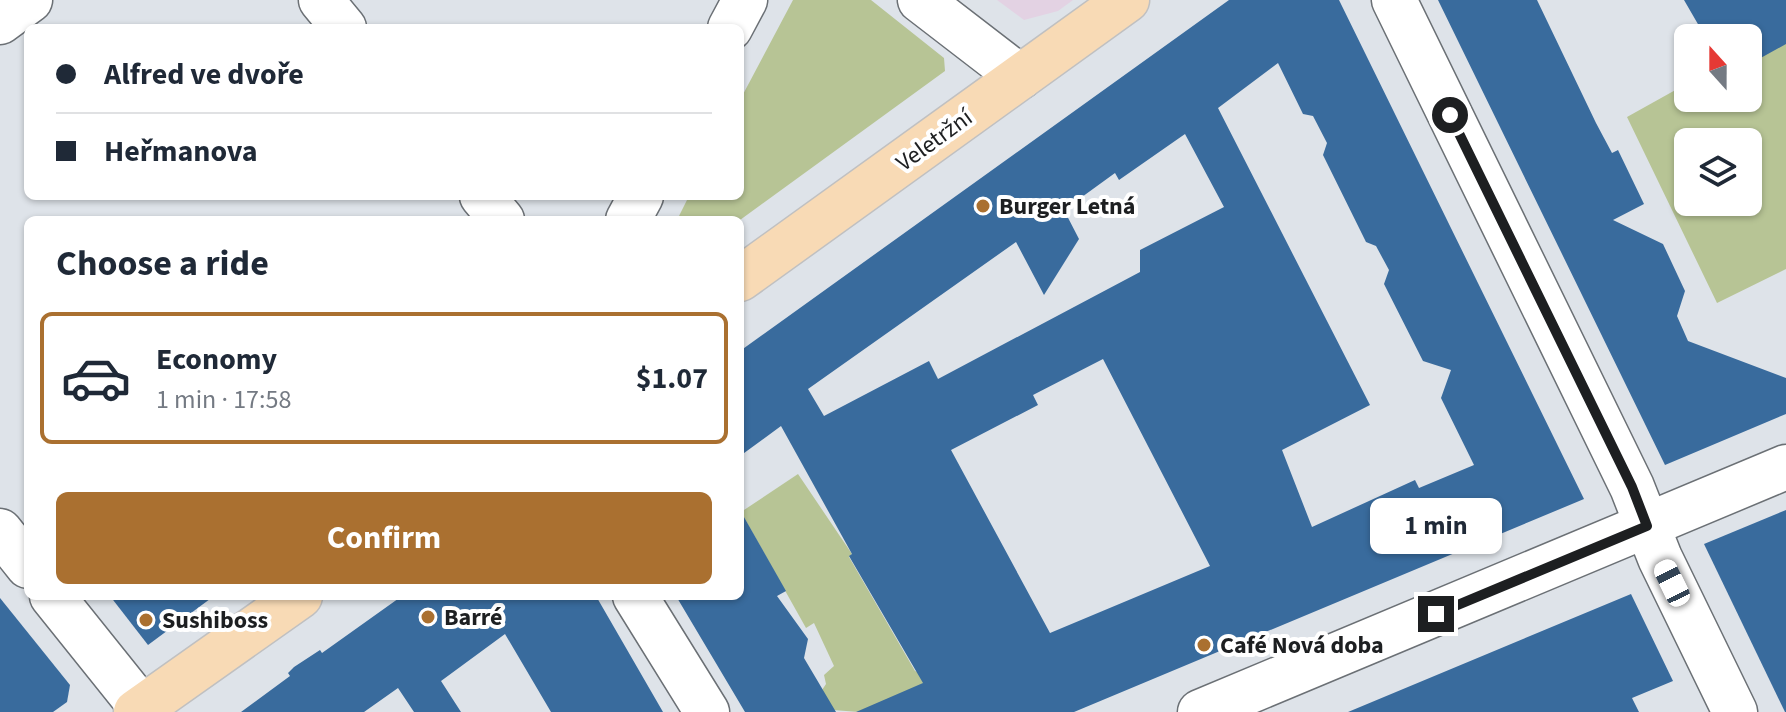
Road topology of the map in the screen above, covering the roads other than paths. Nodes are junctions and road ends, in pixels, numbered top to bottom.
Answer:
1 (30, 0) edge
2 (321, 0) edge
3 (745, 0) edge
4 (920, 0) edge
5 (1127, 0) edge
6 (1394, 0) edge
7 (0, 22) edge
8 (341, 24) edge
9 (732, 24) edge
10 (1020, 77) junction
11 (485, 200) edge
12 (499, 216) edge
13 (744, 276) edge
14 (1786, 467) edge
15 (1647, 526) junction
16 (0, 531) edge
17 (24, 561) edge
18 (55, 600) edge
19 (294, 600) edge
20 (637, 600) edge
21 (141, 711) edge
22 (707, 712) edge
23 (1200, 712) edge
24 (1735, 712) edge

1 - 7 street
2 - 8 street
3 - 9 street
4 - 10 street
5 - 10 main road, Veletržní
6 - 15 street
10 - 13 main road, Veletržní
11 - 12 street
14 - 15 street
15 - 23 street
15 - 24 street
16 - 17 street
18 - 21 street
19 - 21 main road
20 - 22 street

